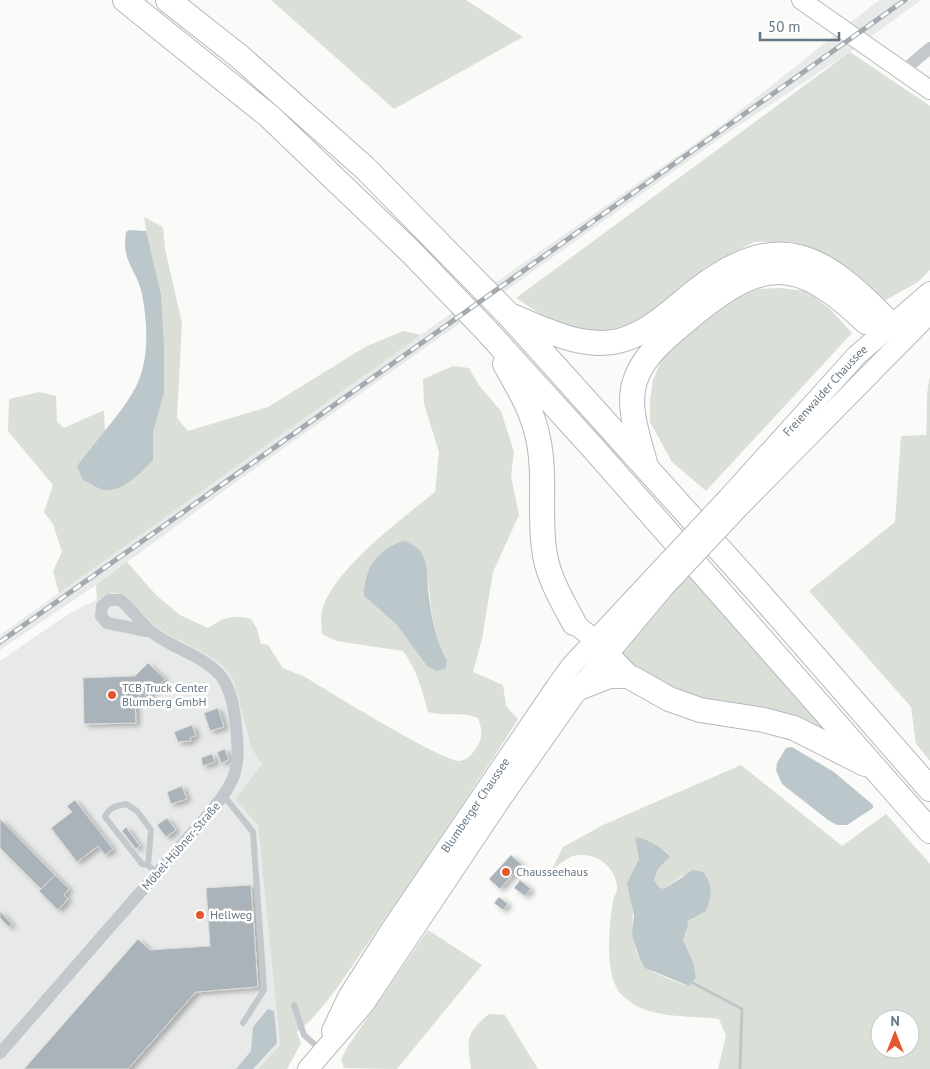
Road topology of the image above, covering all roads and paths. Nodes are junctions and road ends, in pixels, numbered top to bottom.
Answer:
1 (125, 0) edge
2 (168, 0) edge
3 (801, 0) edge
4 (930, 48) edge
5 (903, 71) junction
6 (930, 90) edge
7 (930, 292) edge
8 (507, 313) junction
9 (930, 313) edge
10 (486, 330) junction
11 (892, 337) junction
12 (646, 469) junction
13 (659, 582) joint
14 (574, 623) junction
15 (152, 632) dead end
16 (601, 647) junction
17 (572, 665) junction
18 (632, 678) junction
19 (577, 691) junction
20 (878, 772) junction
21 (930, 788) edge
22 (224, 796) junction
23 (930, 831) edge
24 (153, 869) junction
25 (294, 1004) dead end
26 (243, 1023) dead end
27 (322, 1051) junction
28 (0, 1053) edge
29 (308, 1069) edge

1 - 10 highway
2 - 8 highway
3 - 5 main road
4 - 5 street
5 - 6 main road
7 - 11 main road, Freienwalder Chaussee
8 - 11 highway
8 - 12 highway
9 - 11 main road, Freienwalder Chaussee
10 - 14 highway
10 - 20 highway
11 - 12 highway
11 - 13 main road, Freienwalder Chaussee, bridge
12 - 21 highway
13 - 16 main road, Blumberger Chaussee
14 - 16 main road
14 - 17 main road
15 - 22 street, Möbel-Hübner-Straße
16 - 17 main road, Blumberger Chaussee
16 - 18 main road
16 - 19 main road, Blumberger Chaussee
17 - 27 main road, Blumberger Chaussee
18 - 19 main road
18 - 20 highway
19 - 27 main road, Blumberger Chaussee
20 - 23 highway
22 - 24 street, Möbel-Hübner-Straße
22 - 26 lane
24 - 24 lane
24 - 28 street, Möbel-Hübner-Straße
25 - 27 lane
27 - 29 main road, Blumberger Chaussee

